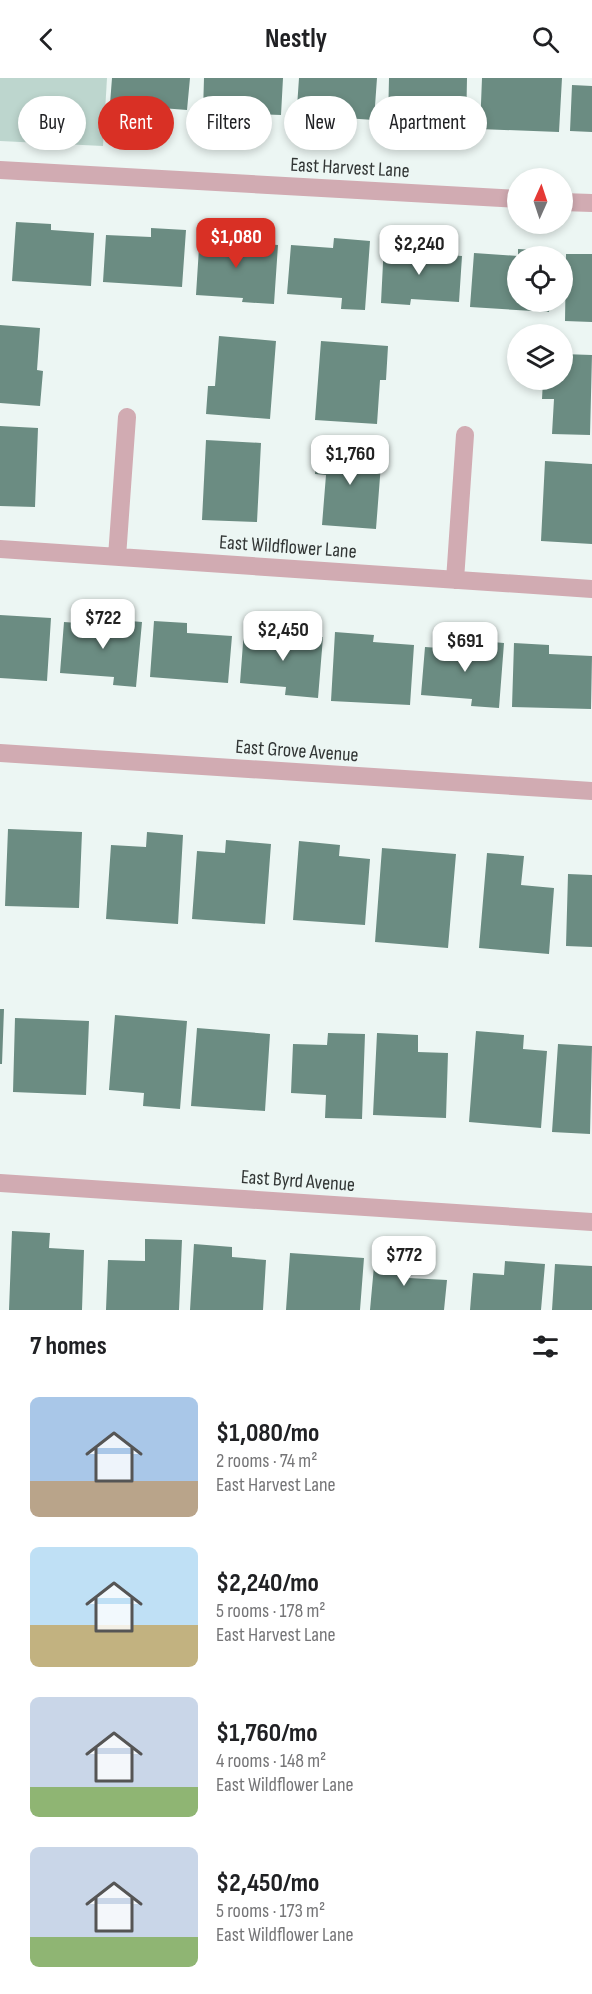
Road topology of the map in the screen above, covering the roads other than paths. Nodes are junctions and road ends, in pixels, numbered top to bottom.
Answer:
1 (0, 170) edge
2 (507, 198) edge
3 (573, 202) edge
4 (592, 203) edge
5 (127, 417) dead end
6 (465, 435) dead end
7 (0, 549) edge
8 (117, 557) junction
9 (455, 580) junction
10 (592, 588) edge
11 (0, 753) edge
12 (592, 791) edge
13 (0, 1183) edge
14 (592, 1222) edge

1 - 2 street, East Harvest Lane
3 - 4 street
5 - 8 street
6 - 9 street
7 - 8 street, East Wildflower Lane
8 - 9 street, East Wildflower Lane
9 - 10 street, East Wildflower Lane
11 - 12 street, East Grove Avenue
13 - 14 street, East Byrd Avenue

